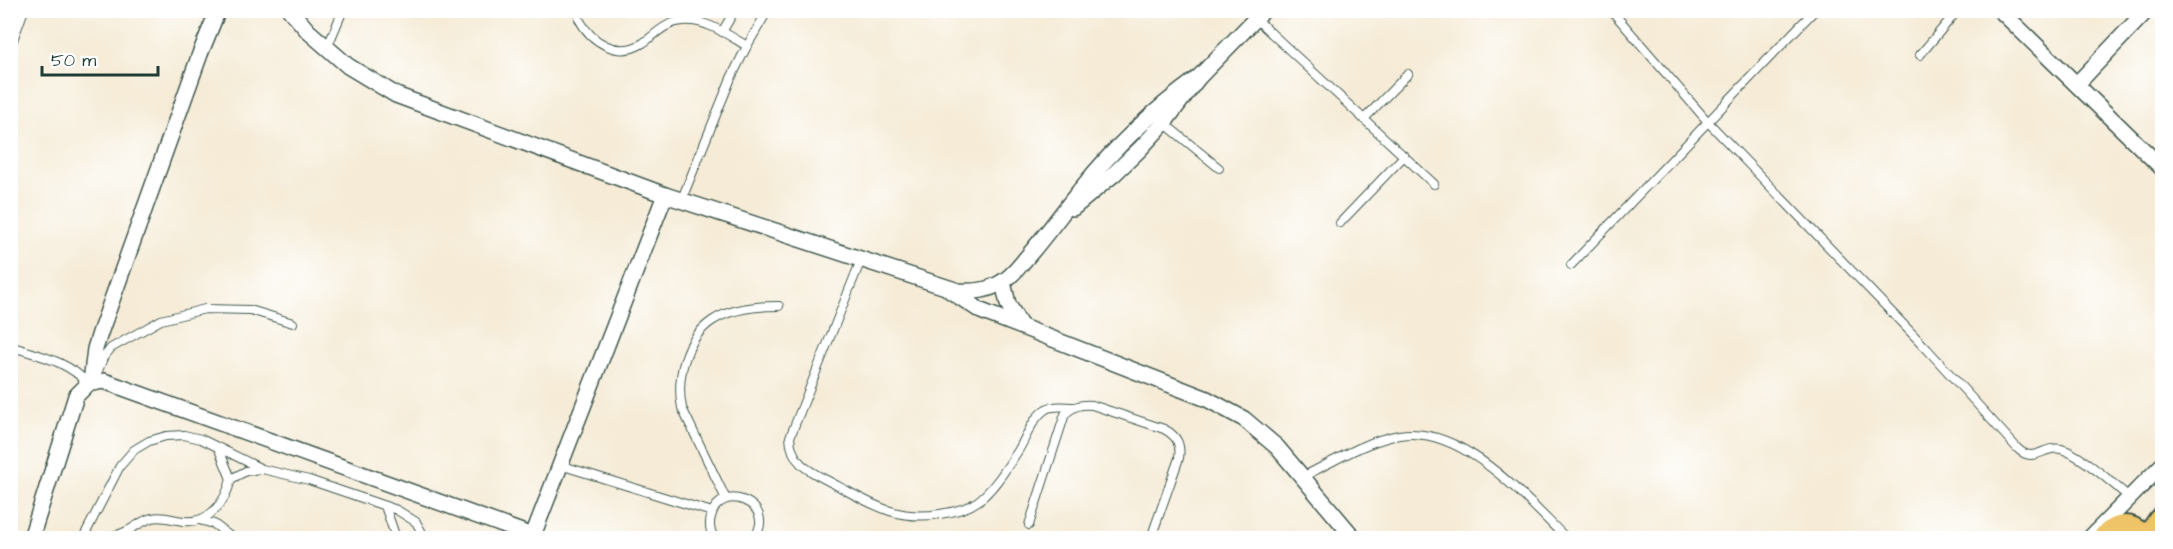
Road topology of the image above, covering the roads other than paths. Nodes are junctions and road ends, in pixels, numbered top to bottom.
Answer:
1 (24, 10) edge
2 (218, 10) edge
3 (290, 10) edge
4 (343, 10) edge
5 (735, 10) edge
6 (768, 10) edge
7 (1611, 10) edge
8 (1815, 10) edge
9 (1959, 10) edge
10 (2000, 10) edge
11 (2064, 10) edge
12 (2082, 10) edge
13 (2147, 10) edge
14 (1260, 15) edge
15 (579, 19) dead end
16 (722, 32) junction
17 (747, 46) junction
18 (10, 48) edge
19 (327, 49) junction
20 (1920, 55) dead end
21 (1408, 74) dead end
22 (1198, 78) junction
23 (2078, 84) junction
24 (1364, 119) junction
25 (1708, 122) junction
26 (1164, 123) junction
27 (1404, 156) junction
28 (1219, 168) dead end
29 (2163, 168) edge
30 (1434, 184) dead end
31 (665, 195) junction
32 (681, 201) junction
33 (1059, 219) junction
34 (1340, 223) dead end
35 (861, 260) junction
36 (1571, 265) dead end
37 (1003, 282) junction
38 (947, 288) junction
39 (779, 306) dead end
40 (293, 323) dead end
41 (1020, 325) junction
42 (10, 346) edge
43 (92, 382) junction
44 (1073, 407) junction
45 (217, 446) junction
46 (560, 465) junction
47 (2163, 465) edge
48 (262, 469) junction
49 (1302, 477) junction
50 (231, 479) junction
51 (2130, 498) junction
52 (726, 499) junction
53 (385, 506) junction
54 (712, 512) junction
55 (197, 520) junction
56 (2163, 522) edge
57 (1029, 525) dead end
58 (2107, 530) edge
59 (533, 537) edge
60 (710, 537) edge
61 (31, 538) edge
62 (83, 538) edge
63 (101, 538) edge
64 (232, 538) edge
65 (396, 538) edge
66 (425, 538) edge
67 (754, 538) edge
68 (1151, 538) edge
69 (1354, 538) edge
70 (1566, 538) edge
71 (2090, 538) edge
72 (2140, 538) edge
73 (2151, 538) edge

1 - 18 lane
2 - 43 street
3 - 19 street
4 - 19 lane
5 - 16 lane
6 - 17 lane
7 - 25 lane
8 - 25 lane
9 - 20 lane
10 - 23 street
11 - 12 lane
13 - 23 street
14 - 22 street
14 - 24 lane
15 - 16 lane
16 - 17 lane
17 - 32 lane
19 - 31 street
21 - 24 lane
22 - 26 street
22 - 33 street
23 - 29 street
24 - 27 lane
25 - 36 lane
25 - 51 lane
26 - 28 lane
26 - 33 street
27 - 30 lane
27 - 34 lane
31 - 32 street
31 - 46 street
32 - 35 street
33 - 37 street
35 - 38 street
35 - 44 lane
37 - 38 street
37 - 41 street
38 - 41 street
39 - 52 lane
40 - 43 lane
41 - 49 street
42 - 43 lane
43 - 59 street
43 - 61 street
44 - 57 lane
44 - 68 lane
45 - 48 lane
45 - 50 lane
45 - 62 lane
46 - 54 lane
46 - 59 street
47 - 51 street
48 - 50 lane
48 - 53 lane
49 - 69 street
49 - 70 lane
50 - 55 lane
51 - 58 street
52 - 54 lane
52 - 67 lane
53 - 65 lane
53 - 66 lane
54 - 60 lane
55 - 63 lane
55 - 64 lane
56 - 73 highway
58 - 71 street
58 - 72 highway

